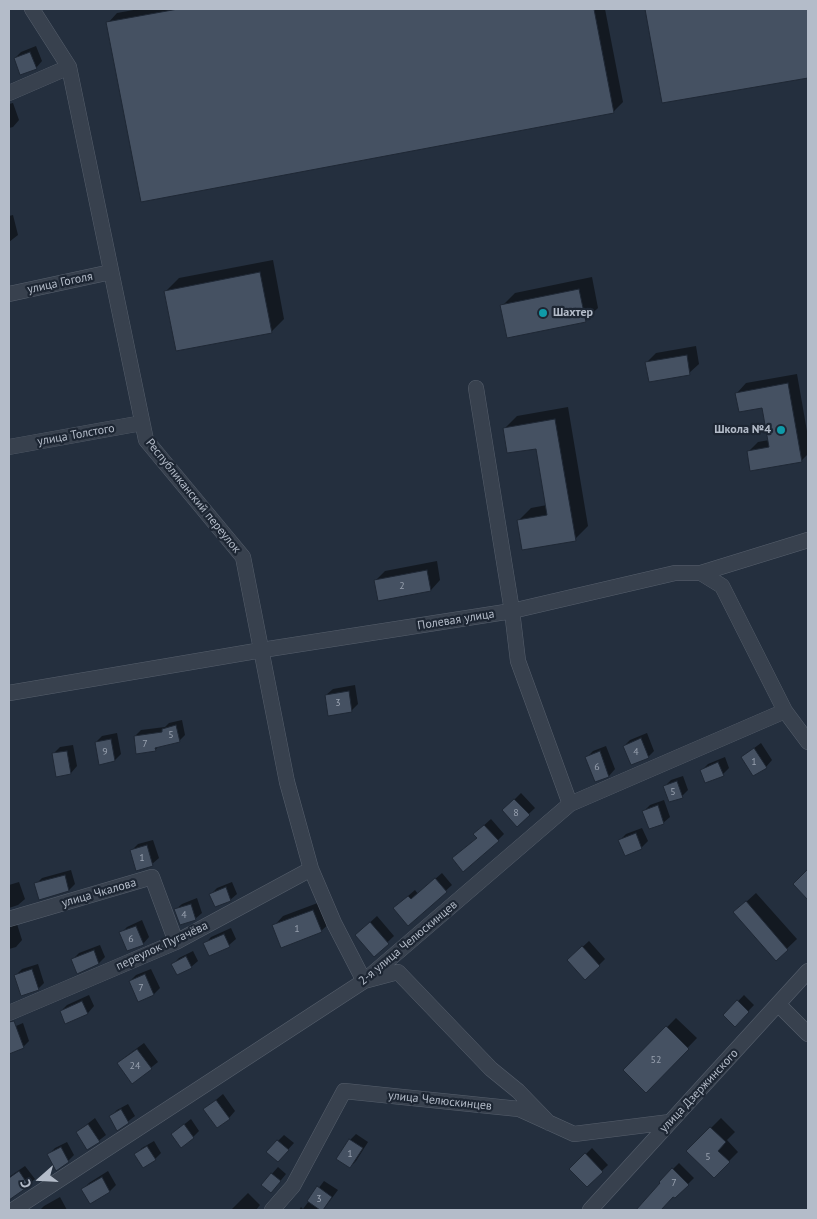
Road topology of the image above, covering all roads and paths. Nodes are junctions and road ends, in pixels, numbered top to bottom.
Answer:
1 (32, 9) edge
2 (69, 66) junction
3 (9, 93) edge
4 (111, 272) junction
5 (9, 294) edge
6 (476, 388) dead end
7 (142, 423) junction
8 (9, 447) edge
9 (808, 540) edge
10 (701, 573) junction
11 (512, 611) junction
12 (262, 650) junction
13 (9, 694) edge
14 (785, 711) junction
15 (808, 742) edge
16 (570, 804) junction
17 (311, 869) junction
18 (9, 919) edge
19 (176, 942) junction
20 (808, 971) edge
21 (364, 981) junction
22 (779, 1005) junction
23 (9, 1013) edge
24 (808, 1034) edge
25 (670, 1122) junction
26 (549, 1123) junction
27 (13, 1210) edge
28 (272, 1210) edge
29 (590, 1210) edge

1 - 2 street, Республиканский переулок
2 - 3 street
2 - 4 street, Республиканский переулок
4 - 5 street, улица Гоголя
4 - 7 street, Республиканский переулок
6 - 11 street
7 - 8 street, улица Толстого
7 - 12 street, Республиканский переулок
9 - 10 street
10 - 11 street, Полевая улица
10 - 14 street
11 - 12 street, Полевая улица
11 - 16 street
12 - 13 street, Полевая улица
12 - 17 street, Республиканский переулок
14 - 15 street
14 - 16 street, 2-я улица Челюскинцев
16 - 21 street, 2-я улица Челюскинцев
17 - 19 street, переулок Пугачёва
17 - 21 street, Республиканский переулок
18 - 19 street, улица Чкалова
19 - 23 street, переулок Пугачёва
20 - 22 street, улица Дзержинского
21 - 26 street
21 - 27 street, 2-я улица Челюскинцев
22 - 24 street
22 - 25 street, улица Дзержинского
25 - 26 street, улица Челюскинцев
25 - 29 street, улица Дзержинского
26 - 28 street, улица Челюскинцев

